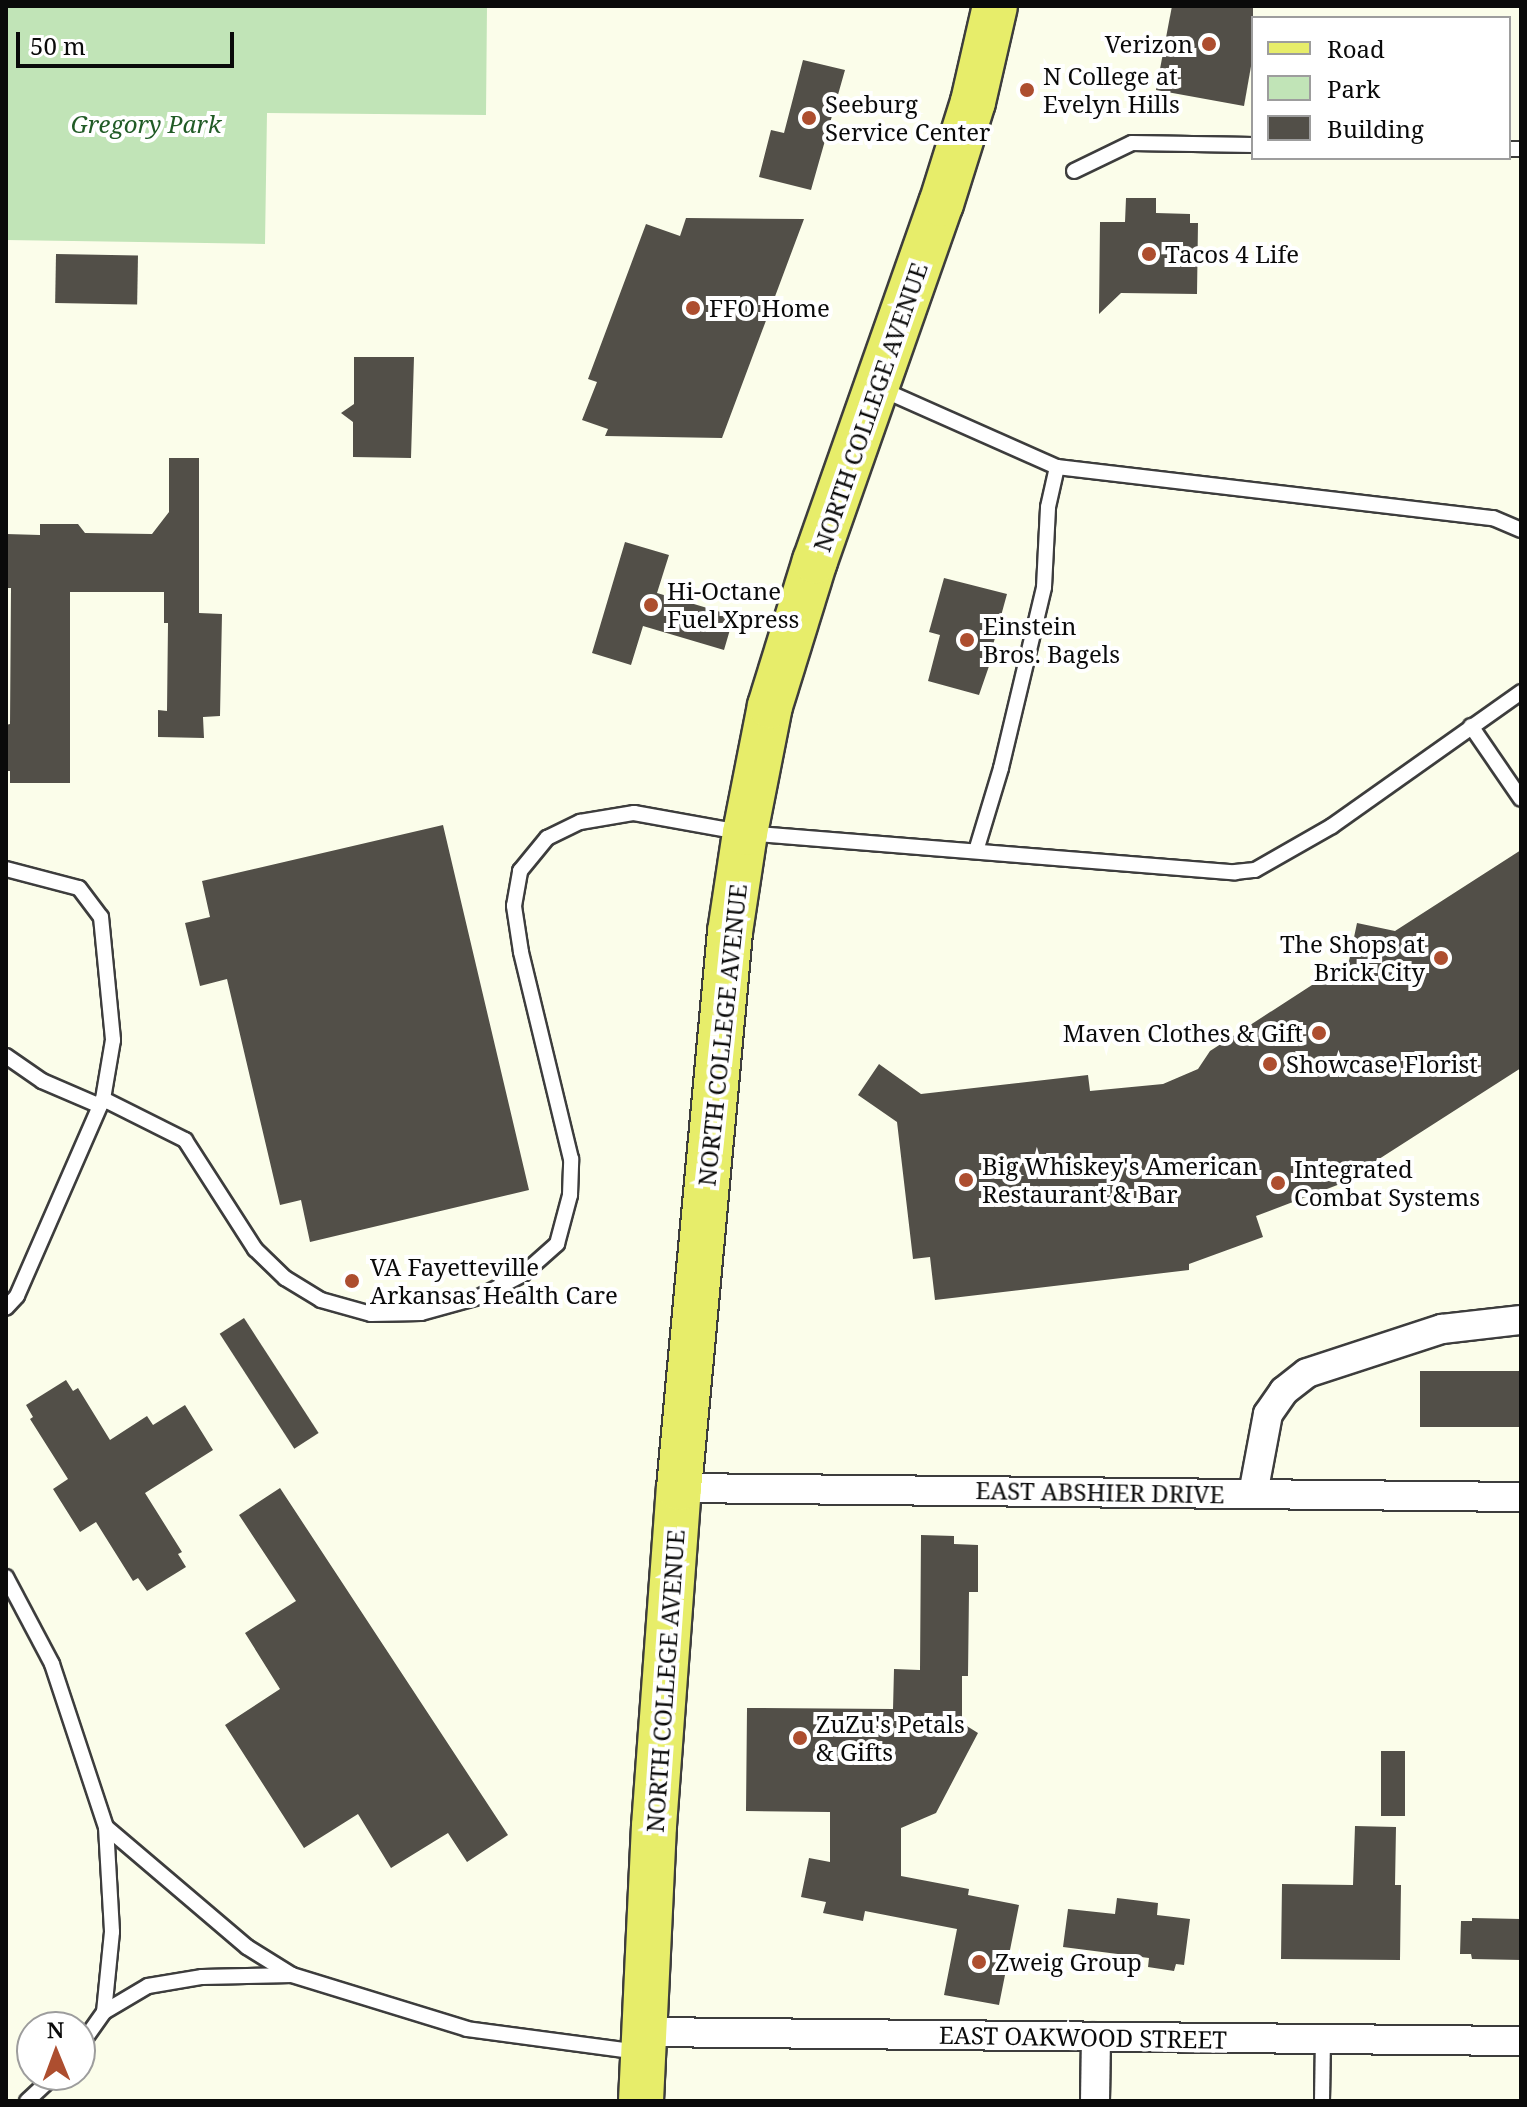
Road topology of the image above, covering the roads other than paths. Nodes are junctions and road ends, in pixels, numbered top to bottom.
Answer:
1 (995, 6) edge
2 (1251, 145) edge
3 (1074, 171) dead end
4 (877, 387) junction
5 (1057, 467) junction
6 (1521, 530) edge
7 (1521, 692) edge
8 (1471, 726) junction
9 (1521, 799) edge
10 (745, 833) junction
11 (976, 851) junction
12 (6, 869) edge
13 (6, 1056) edge
14 (101, 1102) junction
15 (11, 1292) edge
16 (6, 1308) edge
17 (1521, 1320) edge
18 (679, 1488) junction
19 (1253, 1494) junction
20 (1521, 1497) edge
21 (6, 1577) edge
22 (106, 1827) junction
23 (292, 1975) junction
24 (104, 2012) junction
25 (96, 2023) edge
26 (1096, 2037) junction
27 (1323, 2039) junction
28 (1521, 2041) edge
29 (644, 2042) junction
30 (641, 2101) edge
31 (1095, 2101) edge
32 (1322, 2101) edge

1 - 4 main road, NORTH COLLEGE AVENUE
2 - 3 lane
4 - 5 lane
4 - 10 main road, NORTH COLLEGE AVENUE
5 - 6 lane
5 - 11 lane
7 - 8 lane
8 - 9 lane
8 - 11 lane
10 - 11 lane
10 - 14 lane
10 - 18 main road, NORTH COLLEGE AVENUE
12 - 14 lane
13 - 14 lane
14 - 15 lane
15 - 16 lane
17 - 19 street
18 - 19 street, EAST ABSHIER DRIVE
18 - 29 main road, NORTH COLLEGE AVENUE
19 - 20 street, EAST ABSHIER DRIVE
21 - 22 lane
22 - 23 lane
22 - 24 lane
23 - 24 lane
23 - 29 lane
24 - 25 lane
26 - 27 street, EAST OAKWOOD STREET
26 - 29 street, EAST OAKWOOD STREET
26 - 31 street
27 - 28 street, EAST OAKWOOD STREET
27 - 32 lane
29 - 30 main road, NORTH COLLEGE AVENUE

